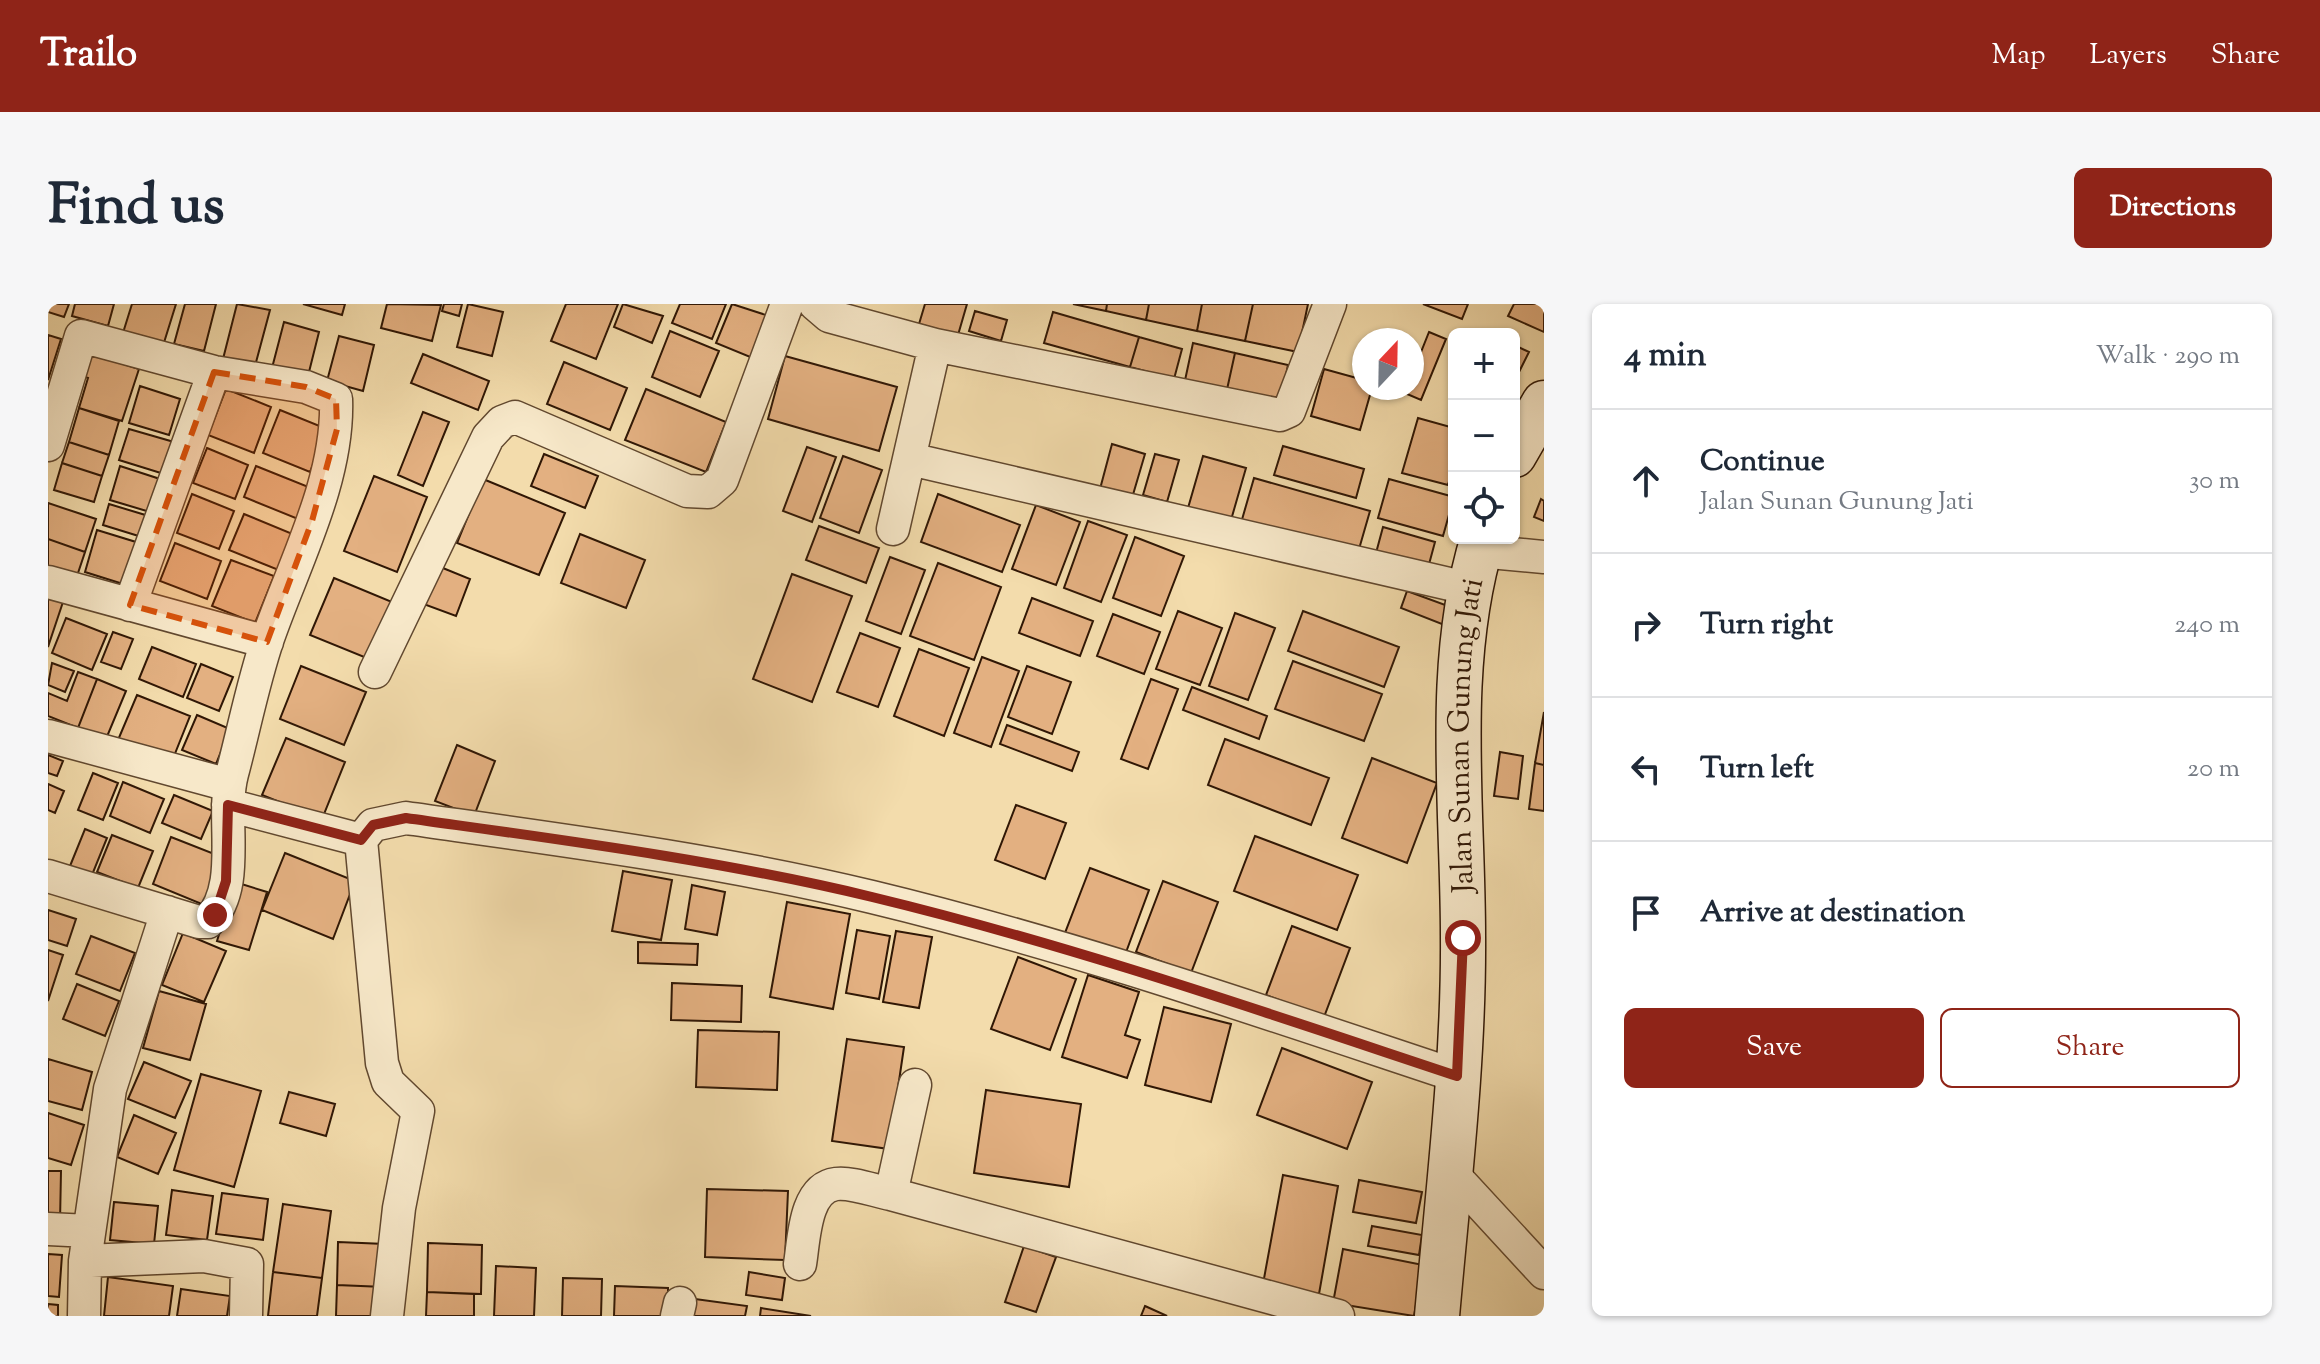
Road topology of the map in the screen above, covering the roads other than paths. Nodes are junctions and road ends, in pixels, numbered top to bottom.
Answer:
1 (787, 304) edge
2 (815, 304) edge
3 (1330, 304) edge
4 (935, 345) junction
5 (214, 372) junction
6 (1544, 403) edge
7 (48, 445) edge
8 (1520, 445) edge
9 (910, 459) junction
10 (893, 529) dead end
11 (1544, 557) edge
12 (1478, 559) edge
13 (48, 582) edge
14 (130, 605) junction
15 (267, 642) junction
16 (375, 672) dead end
17 (48, 736) edge
18 (228, 795) junction
19 (361, 840) junction
20 (48, 876) edge
21 (167, 912) junction
22 (1457, 1076) junction
23 (915, 1085) dead end
24 (1450, 1171) junction
25 (891, 1194) junction
26 (48, 1229) edge
27 (87, 1246) junction
28 (800, 1264) dead end
29 (1544, 1273) edge
30 (84, 1316) edge
31 (246, 1316) edge
32 (387, 1316) edge
33 (1338, 1316) edge
34 (1437, 1316) edge

1 - 16 street
2 - 4 street
3 - 4 street
4 - 9 street
5 - 7 street
5 - 14 street
5 - 15 street
6 - 8 street
9 - 10 street
9 - 12 street
11 - 12 street
12 - 22 street, Jalan Sunan Gunung Jati
13 - 14 street
14 - 15 street
15 - 18 street
17 - 18 street
18 - 19 street
18 - 21 street
19 - 22 street
19 - 32 street
20 - 21 street
21 - 27 street
22 - 24 street, Jalan Sunan Gunung Jati
23 - 25 street
24 - 29 street
24 - 34 street, Jalan Sunan Gunung Jati
25 - 28 street
25 - 33 street
26 - 27 street
27 - 30 street
27 - 31 street

